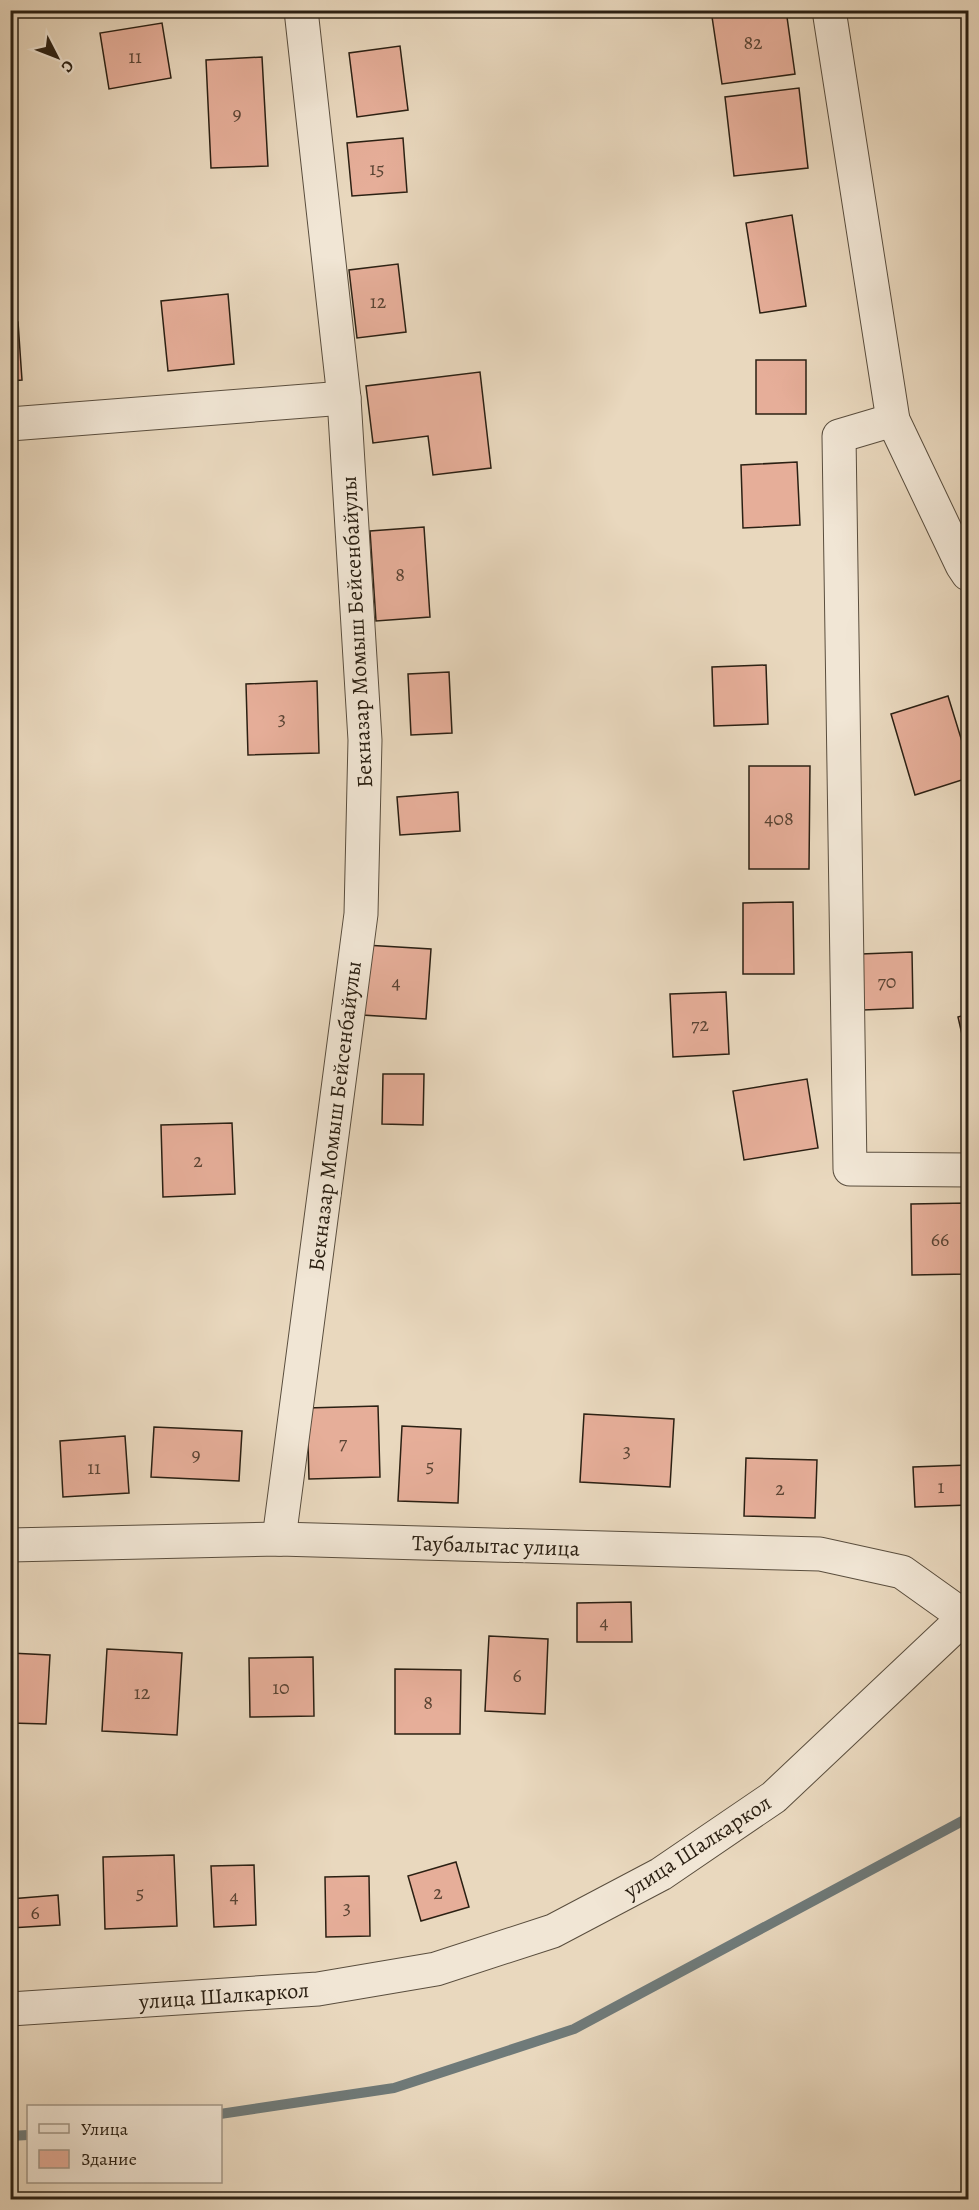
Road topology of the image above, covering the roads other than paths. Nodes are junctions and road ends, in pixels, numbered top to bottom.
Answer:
1 (301, 10) edge
2 (829, 10) edge
3 (344, 398) junction
4 (893, 420) junction
5 (10, 424) edge
6 (969, 574) edge
7 (969, 1170) edge
8 (279, 1539) junction
9 (10, 1545) edge
10 (967, 1615) edge
11 (10, 2009) edge

1 - 3 street, Бекназар Момыш Бейсенбайулы
2 - 4 street
3 - 5 street
3 - 8 street, Бекназар Момыш Бейсенбайулы
4 - 6 street
4 - 7 street
8 - 9 street, Таубалытас улица
8 - 10 street, Таубалытас улица
10 - 11 street, улица Шалкаркол

